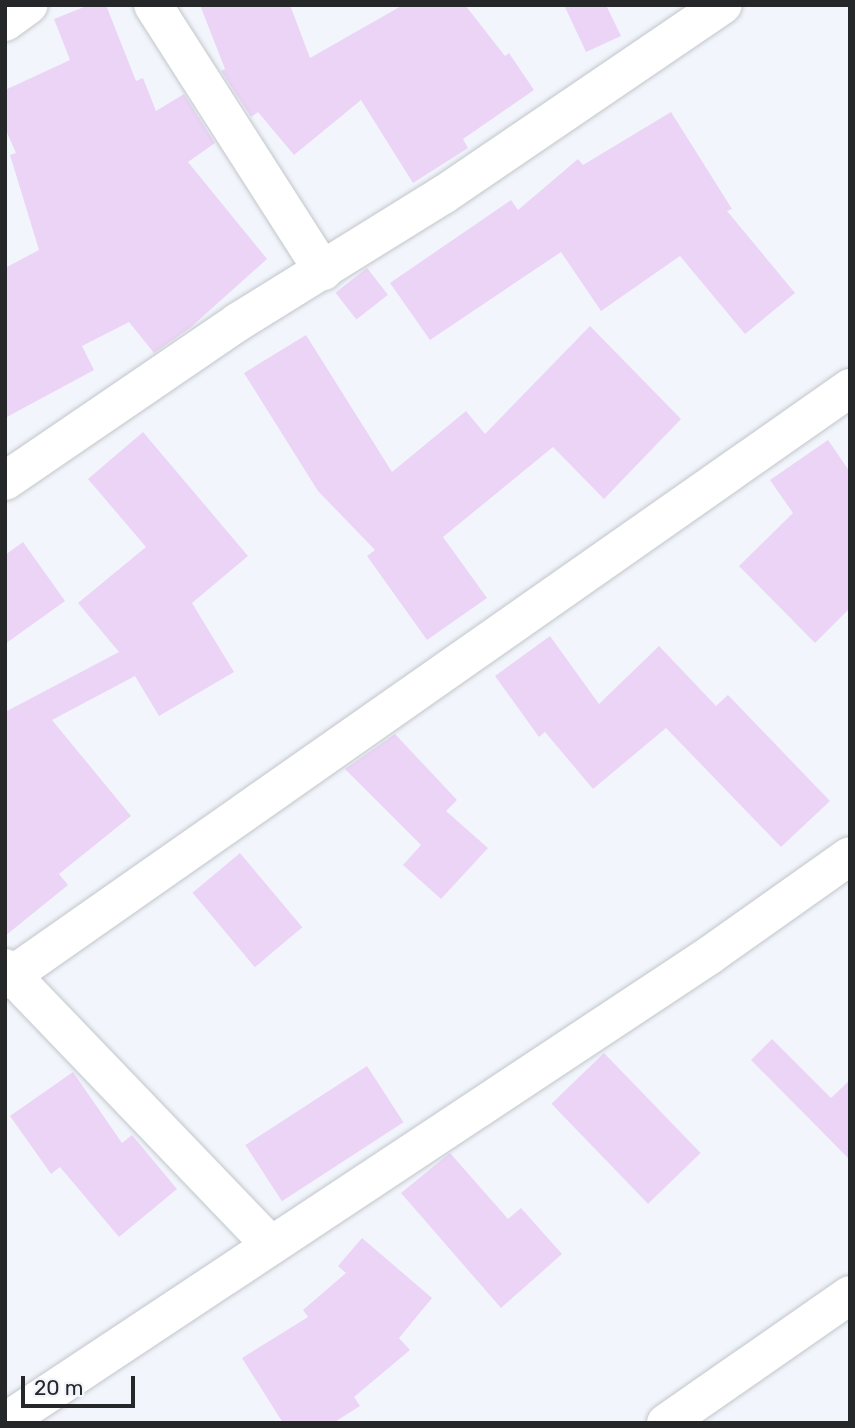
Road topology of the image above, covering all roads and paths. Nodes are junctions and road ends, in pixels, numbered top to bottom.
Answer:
1 (28, 5) edge
2 (153, 5) edge
3 (723, 5) edge
4 (5, 22) edge
5 (323, 271) junction
6 (850, 388) edge
7 (5, 481) edge
8 (850, 856) edge
9 (7, 975) edge
10 (269, 1243) junction
11 (850, 1295) edge
12 (5, 1422) edge
13 (666, 1423) edge

1 - 4 street
2 - 5 street
3 - 5 street
5 - 7 street
6 - 9 street
8 - 10 street
9 - 10 street
10 - 12 street
11 - 13 street

